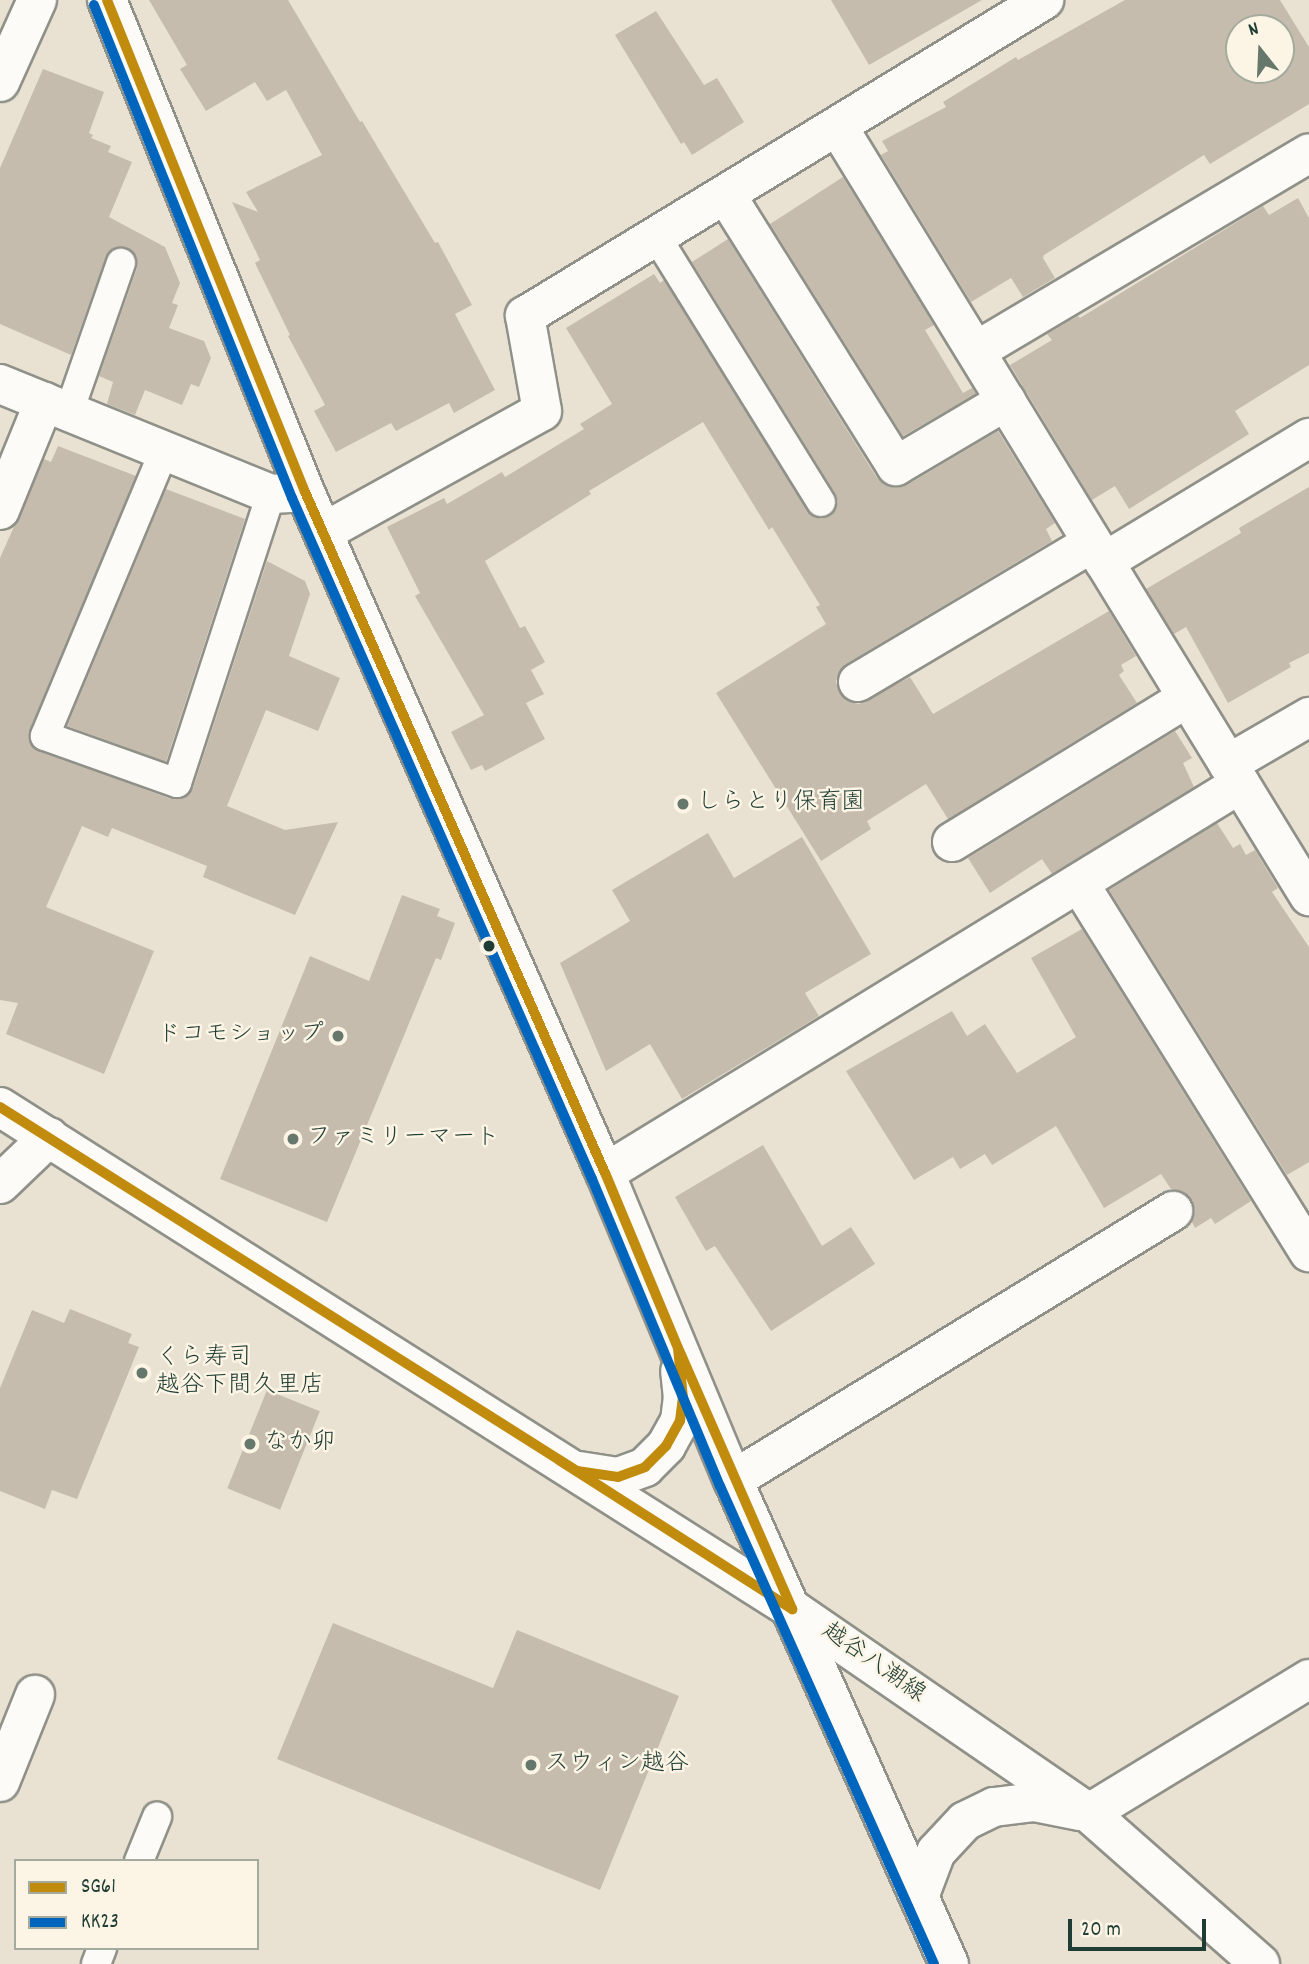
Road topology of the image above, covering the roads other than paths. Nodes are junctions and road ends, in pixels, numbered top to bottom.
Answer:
1 (37, 0) edge
2 (107, 0) edge
3 (1044, 0) edge
4 (4, 58) edge
5 (838, 127) junction
6 (1309, 153) edge
7 (726, 195) junction
8 (656, 236) junction
9 (121, 263) dead end
10 (976, 351) junction
11 (0, 384) edge
12 (1006, 401) junction
13 (57, 407) junction
14 (1309, 438) edge
15 (164, 451) junction
16 (288, 493) junction
17 (821, 502) dead end
18 (0, 510) edge
19 (324, 532) junction
20 (1098, 552) junction
21 (858, 682) dead end
22 (1187, 698) junction
23 (1309, 717) edge
24 (1234, 774) junction
25 (953, 842) dead end
26 (1079, 883) junction
27 (1309, 896) edge
28 (0, 1107) edge
29 (49, 1137) junction
30 (605, 1173) junction
31 (0, 1184) edge
32 (1173, 1211) dead end
33 (1309, 1252) edge
34 (678, 1348) junction
35 (577, 1471) junction
36 (733, 1480) junction
37 (792, 1609) junction
38 (1309, 1679) edge
39 (35, 1695) dead end
40 (0, 1782) edge
41 (1089, 1812) junction
42 (157, 1818) dead end
43 (140, 1859) edge
44 (919, 1897) junction
45 (949, 1964) edge
46 (1260, 1964) edge

1 - 4 street
2 - 16 street
3 - 5 street
5 - 7 street
5 - 10 street
6 - 10 street
7 - 8 street
7 - 12 street
8 - 17 lane
8 - 19 street
9 - 13 lane
10 - 12 street
11 - 13 street
12 - 20 street
13 - 15 street
13 - 18 street
14 - 20 street
15 - 16 street
15 - 16 lane
16 - 19 street
19 - 30 street
20 - 21 street
20 - 22 street
22 - 24 street
22 - 25 street
23 - 24 street
24 - 26 street
24 - 27 street
26 - 30 street
26 - 33 street
28 - 29 street, 越谷八潮線
29 - 31 street
29 - 35 street, 越谷八潮線
30 - 34 street
32 - 36 street
34 - 35 street
34 - 36 street
35 - 37 street, 越谷八潮線
36 - 37 street
37 - 41 street, 越谷八潮線
37 - 44 street
38 - 41 street
39 - 40 street
41 - 44 street
41 - 46 street, 越谷八潮線
42 - 43 lane
44 - 45 street

